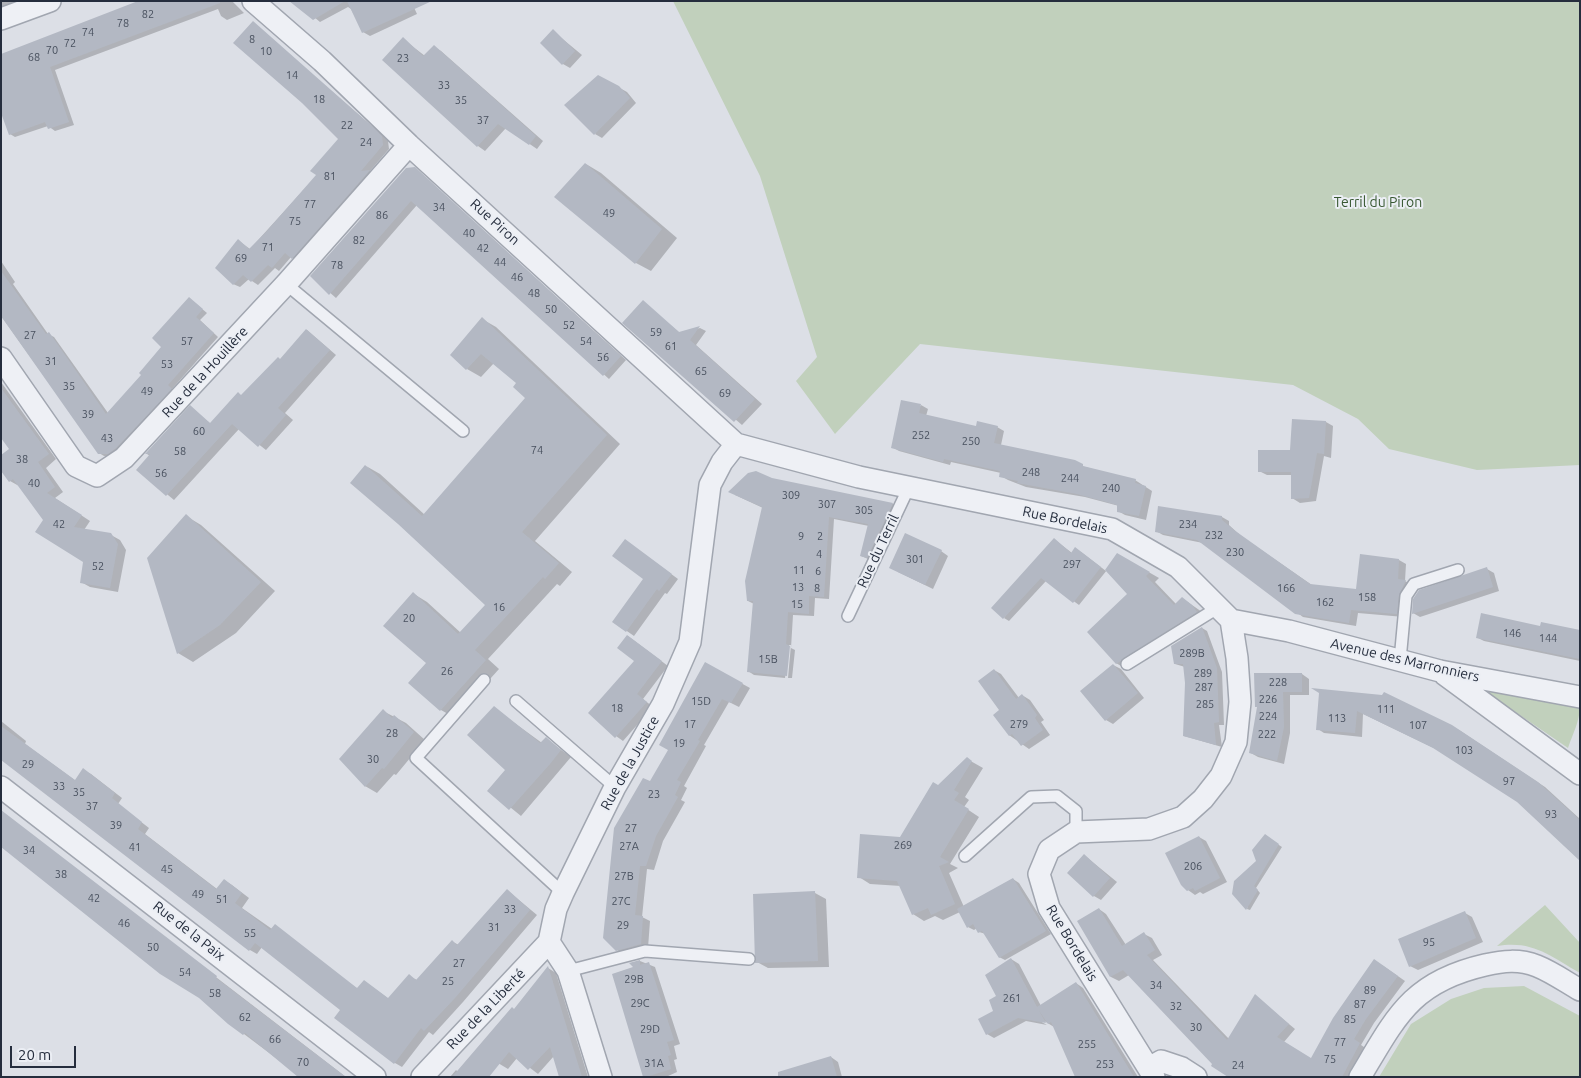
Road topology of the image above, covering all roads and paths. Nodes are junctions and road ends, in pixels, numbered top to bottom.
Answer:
1 (50, 1) edge
2 (253, 1) edge
3 (1, 20) edge
4 (409, 145) junction
5 (286, 284) junction
6 (1, 358) edge
7 (463, 431) dead end
8 (736, 444) junction
9 (909, 487) junction
10 (1458, 570) dead end
11 (1225, 613) junction
12 (848, 616) dead end
13 (1400, 660) junction
14 (1127, 664) dead end
15 (1440, 671) junction
16 (484, 680) dead end
17 (1580, 697) edge
18 (516, 701) dead end
19 (1580, 774) edge
20 (1, 787) edge
21 (616, 787) junction
22 (1076, 832) junction
23 (966, 856) dead end
24 (563, 893) junction
25 (549, 942) junction
26 (749, 960) dead end
27 (568, 971) junction
28 (1580, 990) edge
29 (1152, 1072) edge
30 (375, 1077) edge
31 (422, 1077) edge
32 (602, 1077) edge
33 (1196, 1077) edge
34 (1360, 1077) edge

1 - 3 street
2 - 4 street, Rue Piron
4 - 5 street, Rue de la Houillère
4 - 8 street, Rue Piron
5 - 6 street, Rue de la Houillère
5 - 7 lane
8 - 9 street, Rue Bordelais
8 - 21 street, Rue de la Justice
9 - 11 street, Rue Bordelais
9 - 12 lane, Rue du Terril
10 - 13 lane
11 - 13 street, Avenue des Marronniers
11 - 14 lane
11 - 22 street
13 - 15 street, Avenue des Marronniers
15 - 17 street, Avenue des Marronniers
15 - 19 street
16 - 24 lane
18 - 21 lane
20 - 30 street, Rue de la Paix
21 - 24 street, Rue de la Justice
22 - 23 lane
22 - 29 street, Rue Bordelais
24 - 25 street, Rue de la Justice
25 - 27 street
25 - 31 street, Rue de la Liberté
26 - 27 lane
27 - 32 street
28 - 34 street
29 - 33 street

